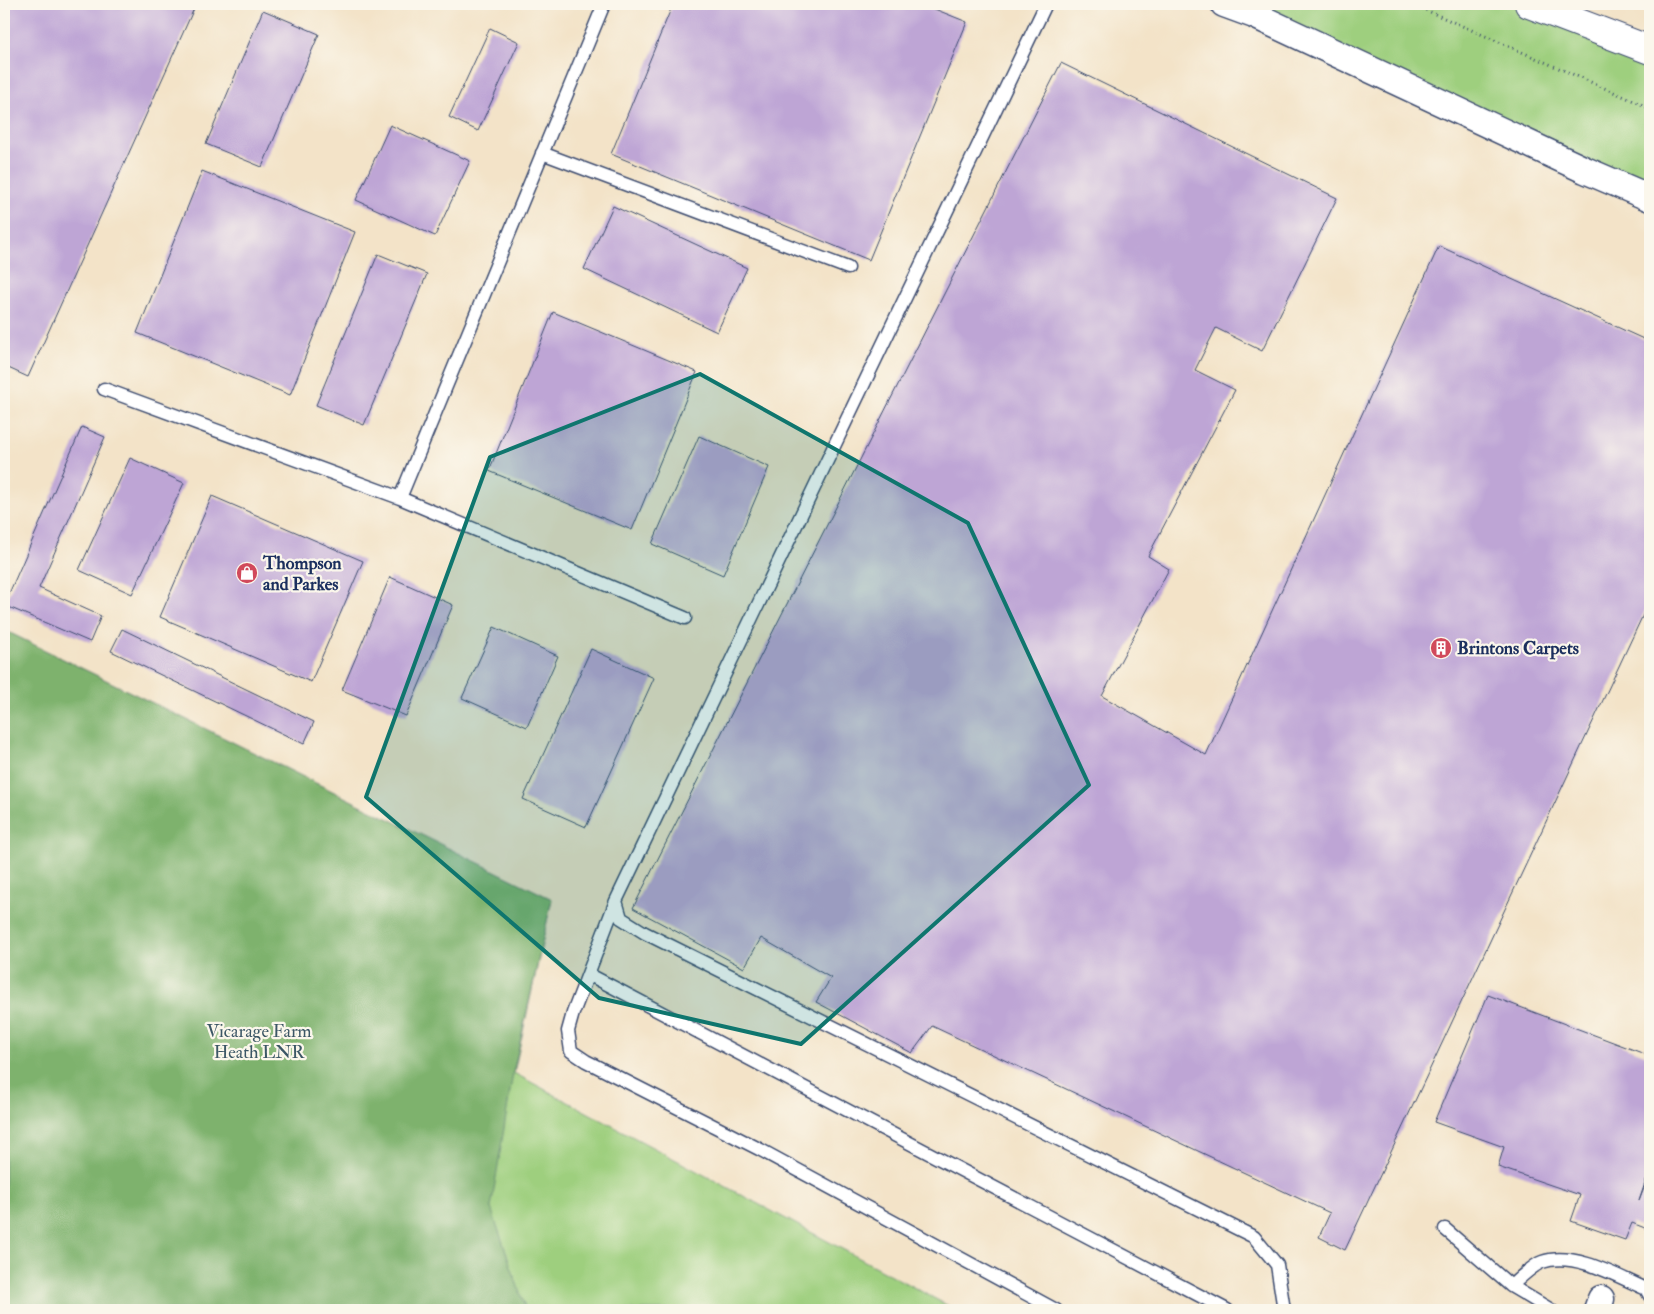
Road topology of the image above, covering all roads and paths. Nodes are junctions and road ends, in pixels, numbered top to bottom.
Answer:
1 (604, 4) edge
2 (1046, 4) edge
3 (1224, 4) edge
4 (1412, 4) edge
5 (1529, 4) edge
6 (1650, 50) edge
7 (1650, 108) edge
8 (542, 153) junction
9 (1650, 198) edge
10 (848, 268) dead end
11 (104, 389) dead end
12 (400, 498) junction
13 (685, 618) dead end
14 (616, 901) junction
15 (588, 974) junction
16 (1445, 1229) dead end
17 (1511, 1286) junction
18 (1650, 1296) edge
19 (1056, 1310) edge
20 (1227, 1310) edge
21 (1284, 1310) edge
22 (1551, 1310) edge

1 - 8 lane
2 - 14 lane
3 - 9 street
4 - 7 path
5 - 6 main road
8 - 10 lane
8 - 12 lane
11 - 12 lane
12 - 13 lane
14 - 15 lane
14 - 21 lane
15 - 19 lane
15 - 20 lane
16 - 17 lane
17 - 18 lane
17 - 22 lane

